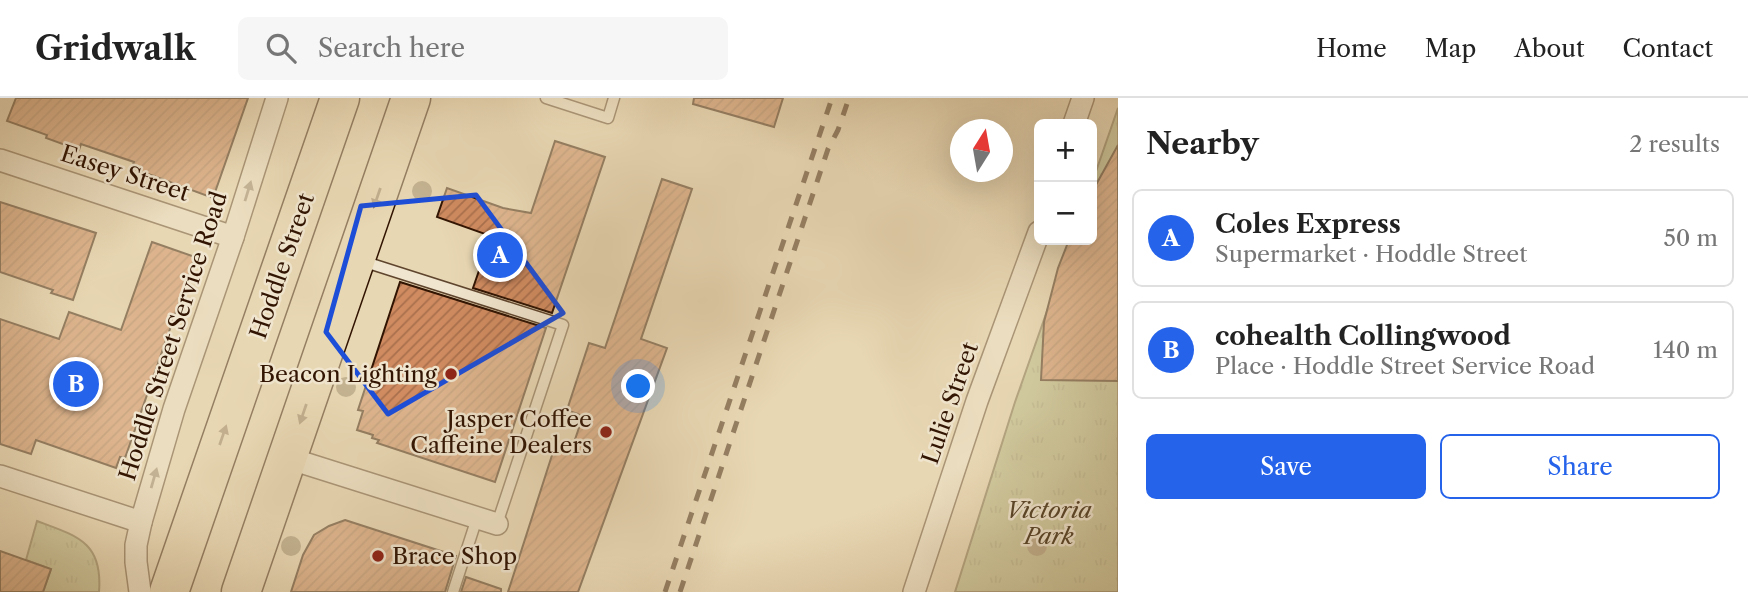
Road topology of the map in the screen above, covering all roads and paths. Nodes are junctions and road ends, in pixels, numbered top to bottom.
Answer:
1 (277, 98) edge
2 (340, 98) edge
3 (411, 98) edge
4 (545, 98) edge
5 (614, 98) edge
6 (1083, 98) edge
7 (1076, 119) edge
8 (0, 160) edge
9 (233, 237) junction
10 (1034, 245) edge
11 (356, 259) junction
12 (288, 458) junction
13 (0, 476) edge
14 (487, 521) junction
15 (141, 522) junction
16 (141, 592) edge
17 (169, 592) edge
18 (241, 592) edge
19 (453, 592) edge
20 (914, 592) edge

9 -> 1 street, Hoddle Street Service Road
17 -> 2 highway, Hoddle Street
3 -> 11 highway
4 - 5 lane
6 - 7 street
8 - 9 street, Easey Street
15 -> 9 street, Hoddle Street Service Road
10 - 20 street, Lulie Street
11 -> 12 highway
11 - 14 lane
12 - 14 street
12 - 18 highway
13 - 15 street
14 - 19 lane
15 - 16 street, Hoddle Street Service Road

